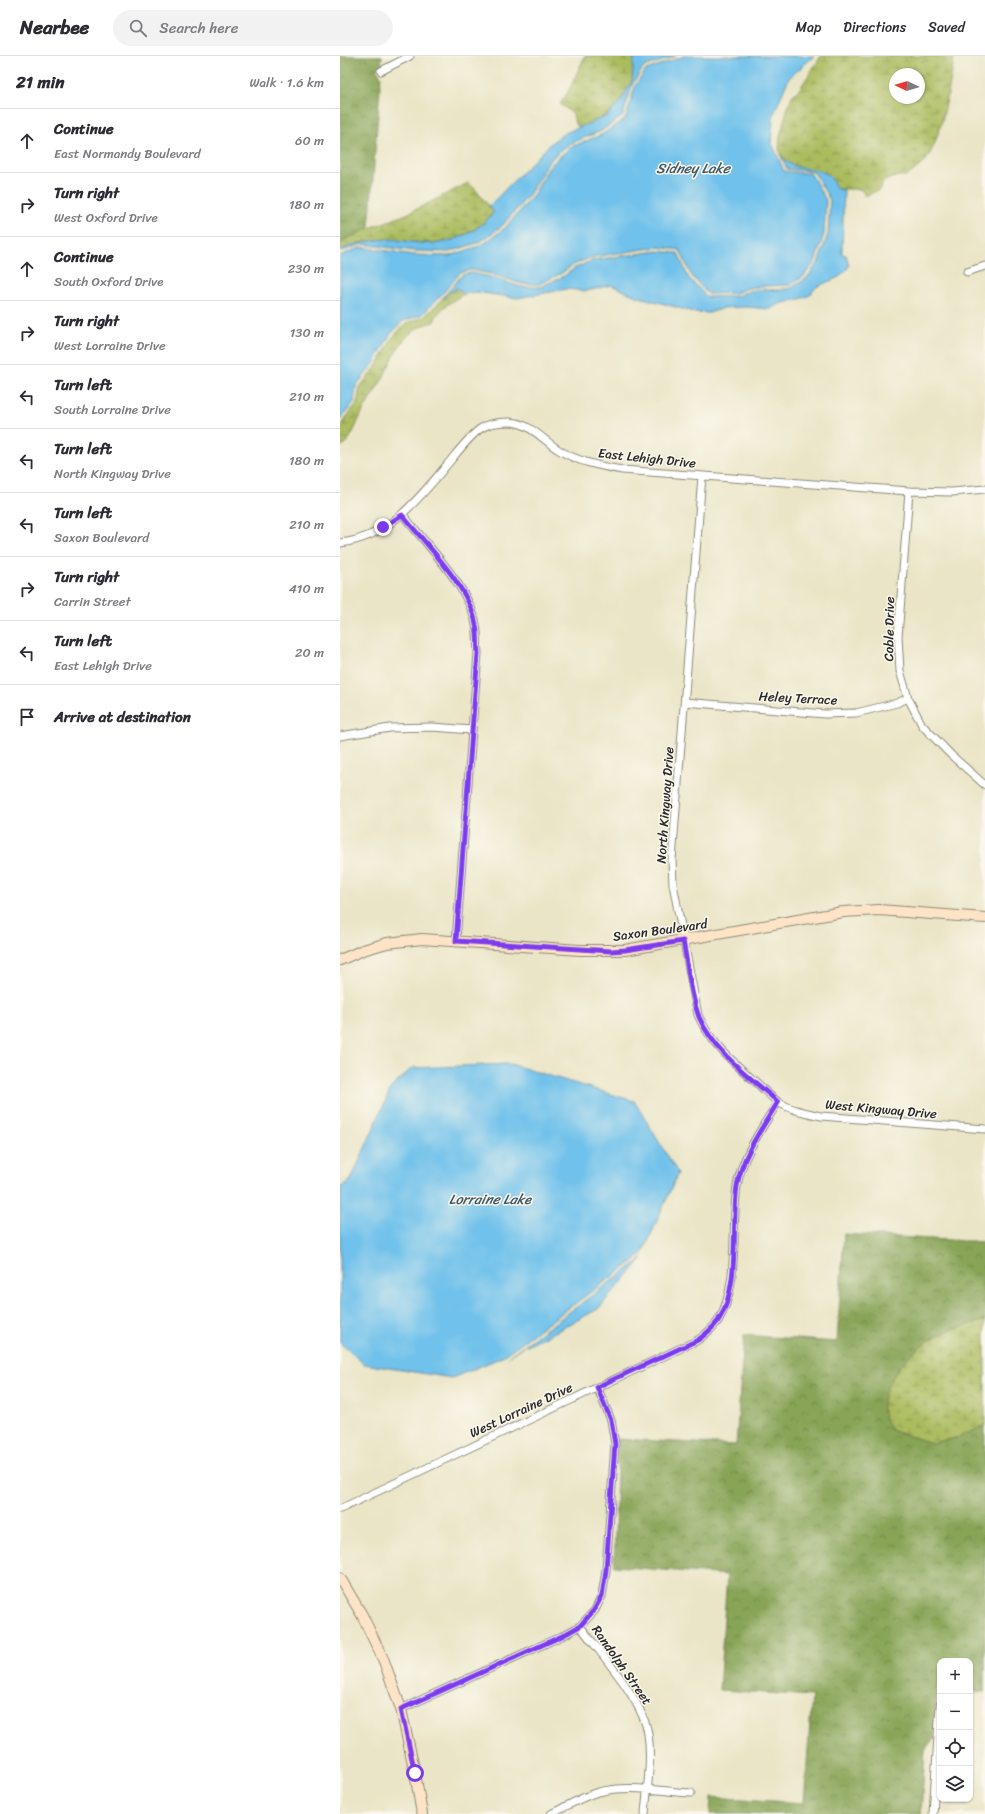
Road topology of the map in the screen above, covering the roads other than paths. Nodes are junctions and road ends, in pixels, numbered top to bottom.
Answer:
1 (410, 56) edge
2 (381, 71) dead end
3 (985, 266) edge
4 (967, 272) dead end
5 (702, 476) junction
6 (985, 489) edge
7 (909, 491) junction
8 (402, 515) junction
9 (340, 543) edge
10 (908, 698) junction
11 (685, 702) junction
12 (472, 730) junction
13 (340, 736) edge
14 (985, 785) edge
15 (985, 918) edge
16 (456, 941) junction
17 (683, 941) junction
18 (340, 960) edge
19 (778, 1102) junction
20 (985, 1129) edge
21 (597, 1387) junction
22 (340, 1509) edge
23 (340, 1578) edge
24 (580, 1626) junction
25 (401, 1709) junction
26 (938, 1730) edge
27 (647, 1789) junction
28 (691, 1793) dead end
29 (422, 1814) edge
30 (551, 1814) edge
31 (645, 1814) edge
32 (933, 1814) edge

1 - 2 street
3 - 4 street
5 - 7 street, East Lehigh Drive
5 - 8 street, East Lehigh Drive
5 - 11 street, North Kingway Drive
6 - 7 street, East Lehigh Drive
7 - 10 street, Coble Drive
8 - 9 street, East Lehigh Drive
8 - 12 street
10 - 11 street, Heley Terrace
10 - 14 street, Coble Drive
11 - 17 street, North Kingway Drive
12 - 13 street
12 - 16 street
15 - 17 main road, Saxon Boulevard
16 - 17 main road, Saxon Boulevard
16 - 18 main road, Saxon Boulevard
17 - 19 street, North Kingway Drive
19 - 20 street, West Kingway Drive
19 - 21 street, West Lorraine Drive
21 - 22 street, West Lorraine Drive
21 - 24 street
23 - 25 main road
24 - 25 street
24 - 27 street, Randolph Street
25 - 29 main road
26 - 32 street
27 - 28 street
27 - 30 street
27 - 31 street, Randolph Street

